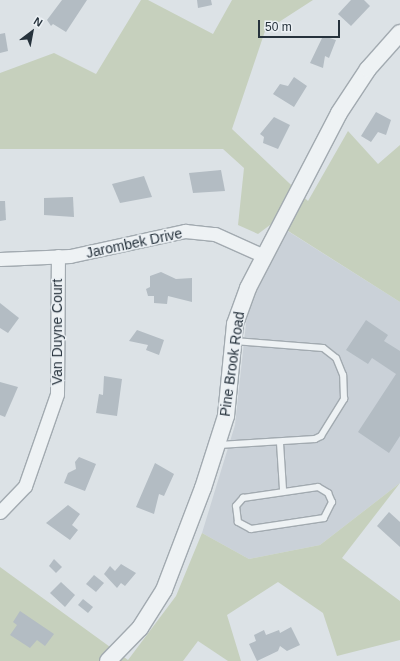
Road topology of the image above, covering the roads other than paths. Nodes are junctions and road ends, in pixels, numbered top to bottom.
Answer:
1 (400, 34) edge
2 (58, 256) junction
3 (264, 256) junction
4 (0, 259) edge
5 (233, 341) junction
6 (280, 443) junction
7 (219, 445) junction
8 (283, 490) junction
9 (0, 512) edge
10 (108, 661) edge

1 - 3 street, Pine Brook Road
2 - 3 street, Jarombek Drive
2 - 4 street, Jarombek Drive
2 - 9 street, Van Duyne Court
3 - 5 street, Pine Brook Road
5 - 6 lane
5 - 7 street, Pine Brook Road
6 - 7 lane
6 - 8 lane
7 - 10 street, Pine Brook Road
8 - 8 lane

